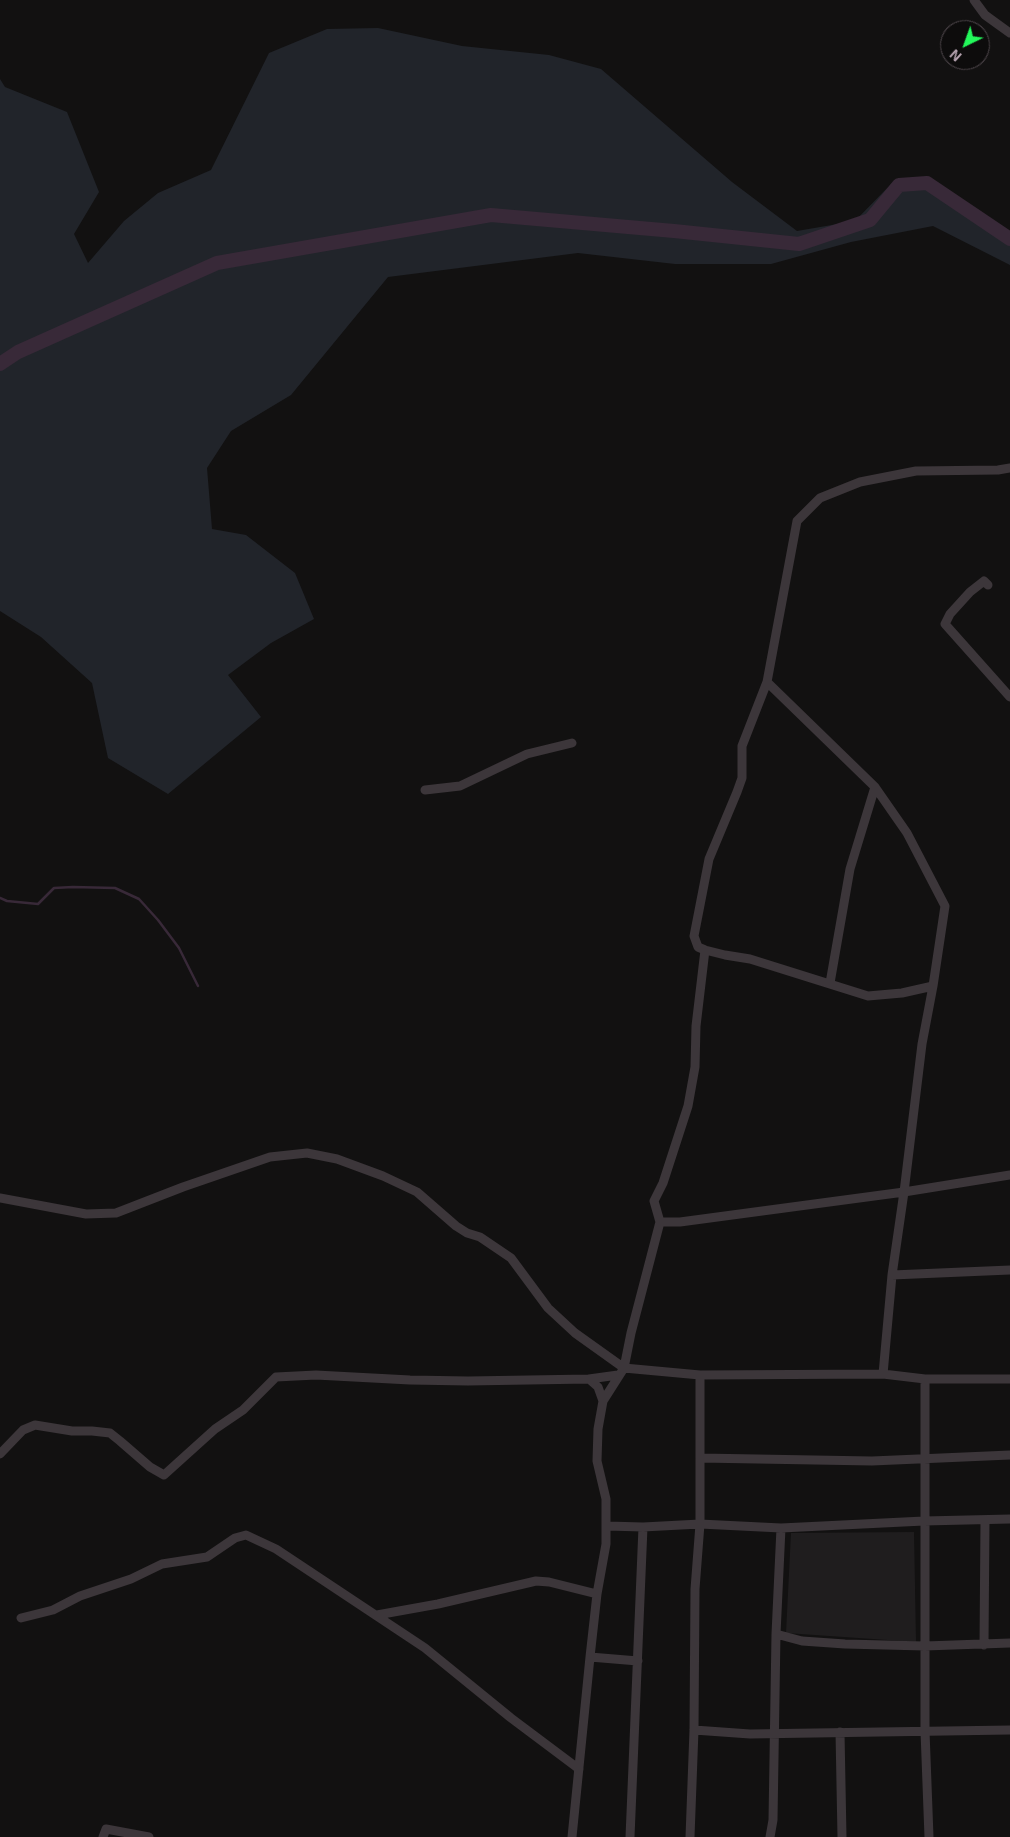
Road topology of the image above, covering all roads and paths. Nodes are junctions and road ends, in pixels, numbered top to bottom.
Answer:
1 (974, 0) edge
2 (1010, 33) edge
3 (1010, 468) edge
4 (988, 585) dead end
5 (766, 682) junction
6 (1010, 697) edge
7 (572, 743) dead end
8 (875, 787) junction
9 (424, 790) dead end
10 (705, 950) junction
11 (830, 983) junction
12 (933, 986) junction
13 (1010, 1175) edge
14 (904, 1192) junction
15 (0, 1198) edge
16 (660, 1222) junction
17 (1010, 1270) edge
18 (892, 1276) junction
19 (621, 1372) junction
20 (883, 1374) junction
21 (700, 1375) junction
22 (589, 1379) junction
23 (924, 1379) junction
24 (1010, 1379) edge
25 (603, 1401) junction
26 (0, 1454) edge
27 (1010, 1455) edge
28 (700, 1458) junction
29 (924, 1460) junction
30 (1010, 1519) edge
31 (924, 1520) junction
32 (985, 1520) junction
33 (700, 1524) junction
34 (607, 1526) junction
35 (644, 1527) junction
36 (781, 1528) junction
37 (597, 1594) junction
38 (377, 1615) junction
39 (21, 1618) dead end
40 (776, 1634) junction
41 (1010, 1643) edge
42 (984, 1645) junction
43 (925, 1646) junction
44 (590, 1657) junction
45 (638, 1661) junction
46 (694, 1730) junction
47 (1010, 1730) edge
48 (925, 1731) junction
49 (776, 1732) junction
50 (840, 1732) junction
51 (579, 1769) junction
52 (102, 1837) edge
53 (150, 1837) edge
54 (572, 1837) edge
55 (630, 1837) edge
56 (690, 1837) edge
57 (770, 1837) edge
58 (842, 1837) edge
59 (929, 1837) edge

1 - 2 street
3 - 5 street
4 - 6 street
5 - 8 street
5 - 10 street
7 - 9 street
8 - 11 street
8 - 12 street
10 - 11 street
10 - 16 street
11 - 12 street
12 - 14 street
13 - 14 street
14 - 16 street
14 - 18 street
15 - 19 street
16 - 19 street
17 - 18 street
18 - 20 street
19 - 21 street
19 - 22 street
19 - 25 street
20 - 21 street
20 - 23 street
21 - 28 street
22 - 25 street
22 - 26 street
23 - 24 street
23 - 29 street
25 - 34 street
27 - 29 street
28 - 29 street
28 - 33 street
29 - 31 street
30 - 32 street
31 - 32 street
31 - 36 street
31 - 43 street
32 - 42 street
33 - 35 street
33 - 36 street
33 - 46 street
34 - 35 street
34 - 37 street
35 - 45 street
36 - 40 street
37 - 38 street
37 - 44 street
38 - 39 street
38 - 51 street
40 - 43 street
40 - 49 street
41 - 42 street
42 - 43 street
43 - 48 street
44 - 45 street
44 - 51 street
45 - 55 street
46 - 49 street
46 - 56 street
47 - 48 street
48 - 50 street
48 - 59 street
49 - 50 street
49 - 57 street
50 - 58 street
51 - 54 street
52 - 53 street

